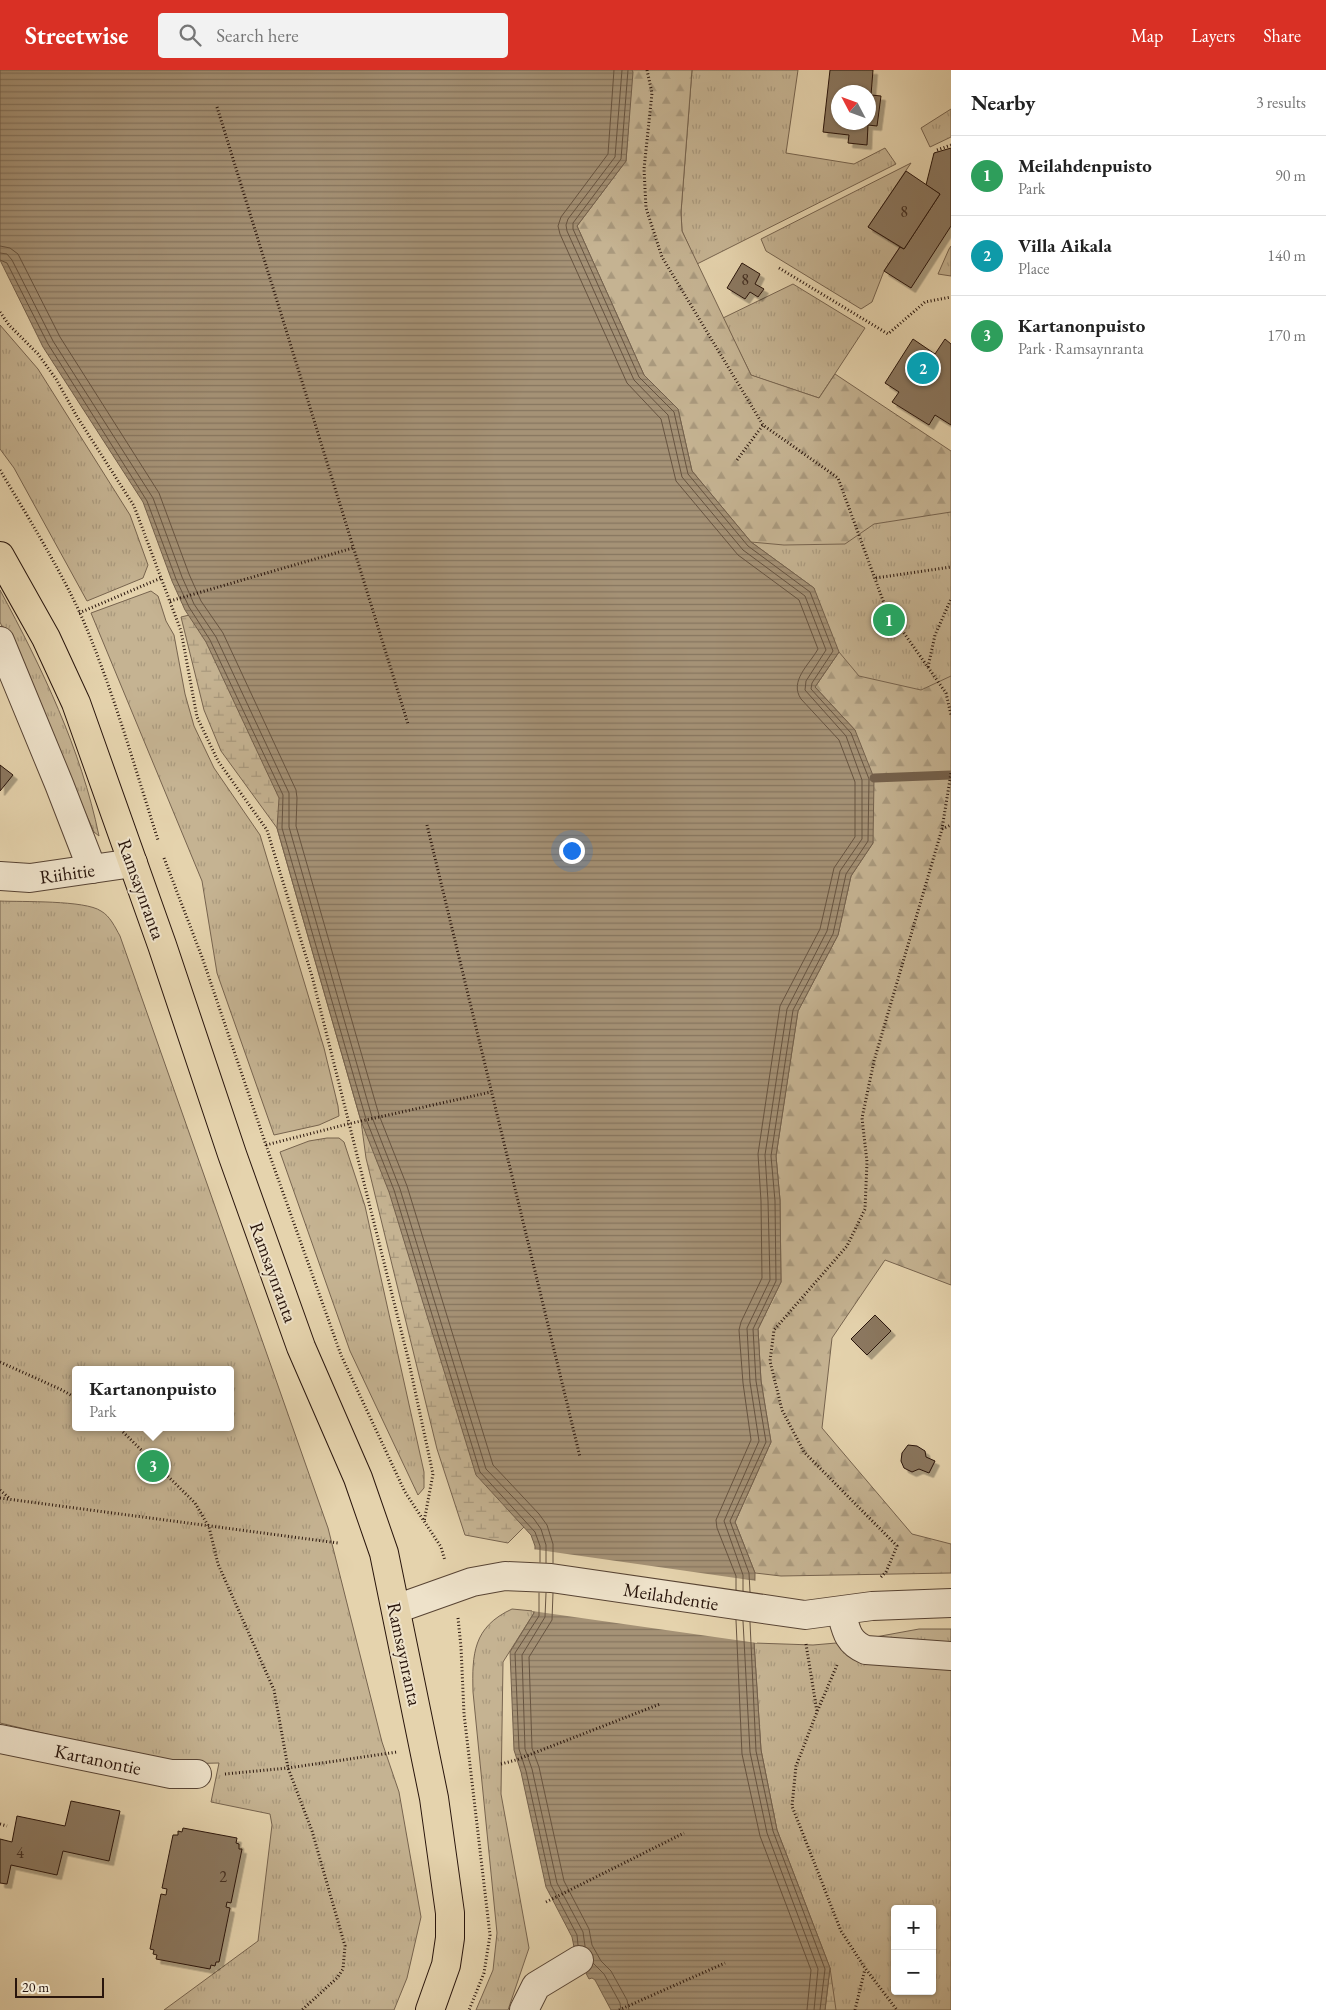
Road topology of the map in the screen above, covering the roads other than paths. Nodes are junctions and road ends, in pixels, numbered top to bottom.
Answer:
1 (0, 556) edge
2 (0, 641) edge
3 (133, 864) junction
4 (92, 869) junction
5 (0, 876) edge
6 (951, 1603) edge
7 (396, 1609) junction
8 (844, 1622) junction
9 (951, 1656) edge
10 (0, 1739) edge
11 (196, 1774) road end
12 (579, 1960) dead end
13 (430, 2010) edge
14 (524, 2010) edge

1 - 3 main road, Ramsaynranta
2 - 4 street
3 - 4 street, Riihitie
3 - 7 main road, Ramsaynranta
4 - 5 street, Riihitie
6 - 8 street, Meilahdentie
7 - 8 street, Meilahdentie
7 - 13 main road, Ramsaynranta
8 - 9 street
10 - 11 street, Kartanontie
12 - 14 street

